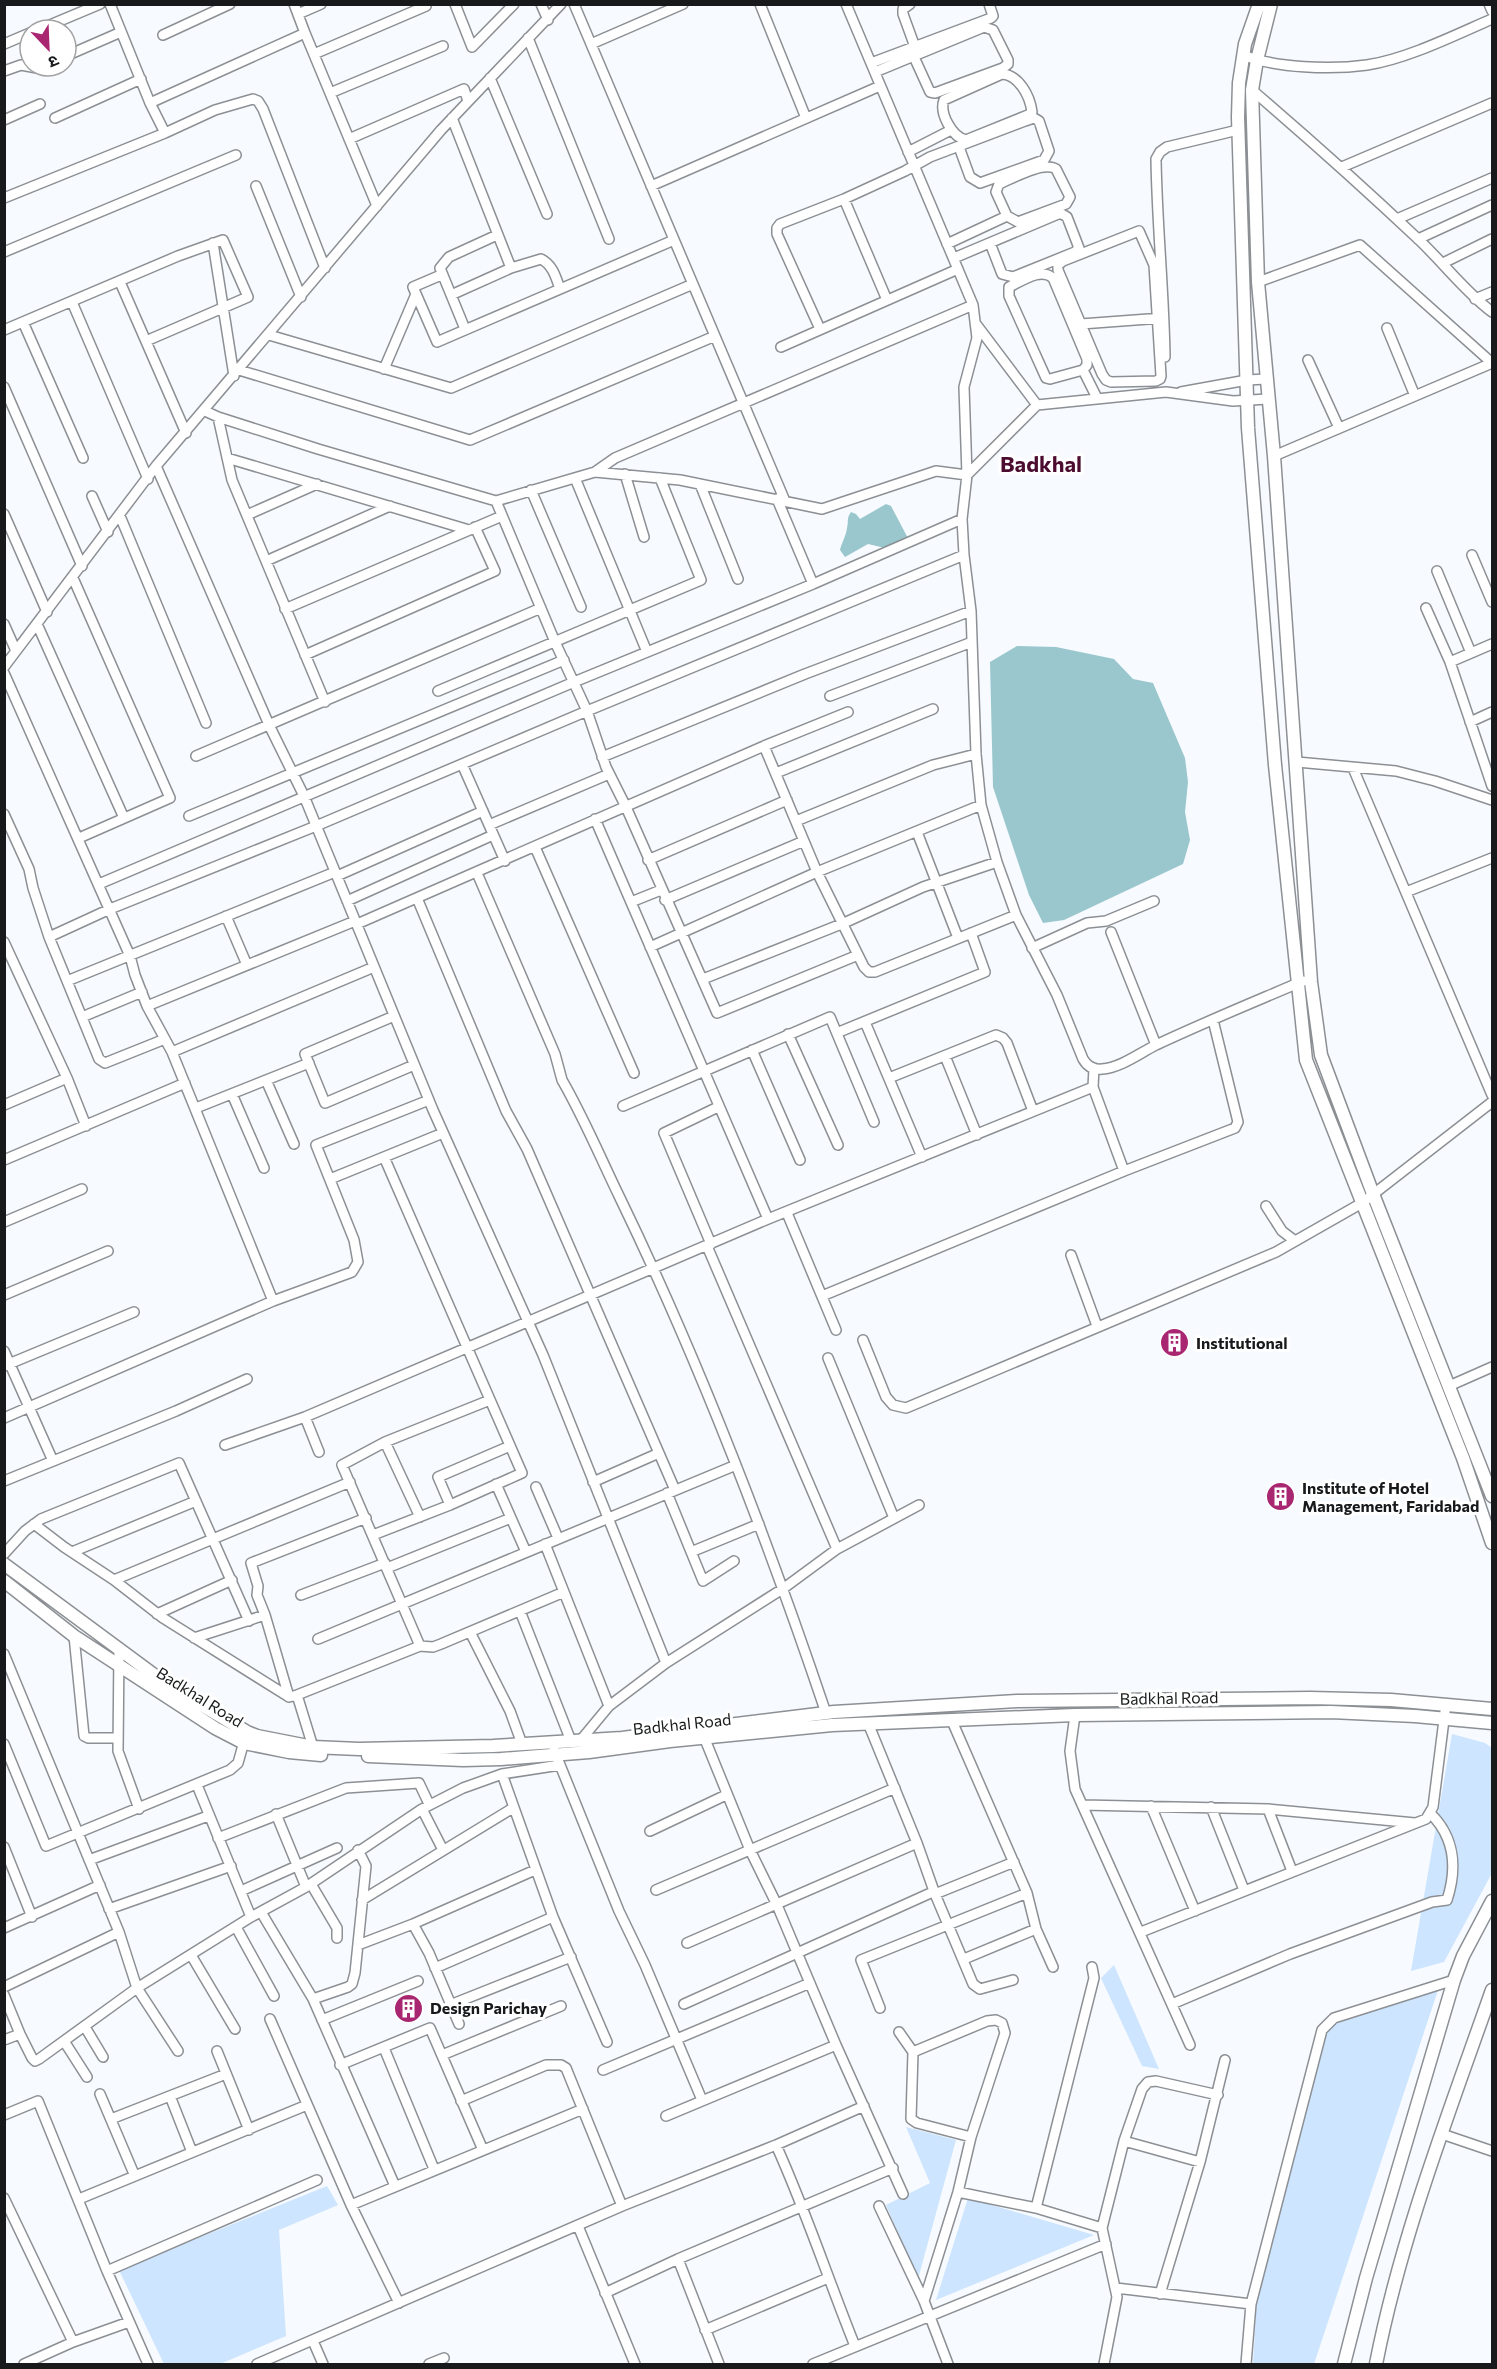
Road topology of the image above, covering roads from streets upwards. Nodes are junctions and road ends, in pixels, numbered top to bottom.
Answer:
1 (100, 4) edge
2 (110, 4) edge
3 (230, 4) edge
4 (294, 4) edge
5 (321, 4) edge
6 (455, 4) edge
7 (514, 4) edge
8 (541, 4) edge
9 (561, 4) edge
10 (683, 4) edge
11 (760, 4) edge
12 (846, 4) edge
13 (910, 4) edge
14 (989, 4) edge
15 (1259, 4) edge
16 (1271, 4) edge
17 (1489, 4) edge
18 (426, 6) dead end
19 (577, 6) edge
20 (1492, 11) edge
21 (298, 14) junction
22 (67, 18) edge
23 (1492, 19) edge
24 (548, 20) junction
25 (121, 32) junction
26 (305, 33) junction
27 (164, 35) dead end
28 (18, 38) edge
29 (528, 38) junction
30 (4, 44) edge
31 (591, 44) junction
32 (443, 46) dead end
33 (915, 46) junction
34 (78, 51) edge
35 (314, 54) junction
36 (1243, 55) junction
37 (914, 57) junction
38 (1257, 60) junction
39 (873, 68) junction
40 (490, 78) junction
41 (141, 79) junction
42 (880, 86) junction
43 (1252, 90) junction
44 (330, 93) junction
45 (468, 101) junction
46 (150, 103) junction
47 (1492, 103) edge
48 (40, 104) dead end
49 (55, 118) dead end
50 (452, 118) junction
51 (806, 118) junction
52 (4, 120) edge
53 (951, 130) junction
54 (1238, 130) junction
55 (165, 133) junction
56 (349, 139) junction
57 (959, 147) junction
58 (908, 152) junction
59 (236, 155) dead end
60 (914, 166) junction
61 (1342, 167) junction
62 (1492, 178) edge
63 (256, 186) dead end
64 (651, 186) junction
65 (6, 194) edge
66 (844, 199) junction
67 (1492, 205) edge
68 (377, 206) junction
69 (547, 214) dead end
70 (1007, 216) junction
71 (1397, 219) junction
72 (497, 235) junction
73 (609, 239) dead end
74 (1418, 239) junction
75 (1492, 239) edge
76 (674, 240) junction
77 (213, 243) junction
78 (990, 243) junction
79 (947, 244) junction
80 (4, 252) edge
81 (954, 258) junction
82 (1443, 263) junction
83 (325, 267) junction
84 (512, 268) junction
85 (958, 269) junction
86 (441, 275) junction
87 (120, 282) junction
88 (1258, 282) junction
89 (693, 284) junction
90 (560, 290) junction
91 (1492, 292) edge
92 (416, 294) junction
93 (450, 295) junction
94 (301, 297) junction
95 (1475, 299) junction
96 (887, 300) junction
97 (72, 302) junction
98 (973, 305) junction
99 (223, 308) junction
100 (1492, 312) edge
101 (1160, 318) junction
102 (23, 322) junction
103 (976, 324) junction
104 (1081, 324) junction
105 (1387, 328) dead end
106 (465, 329) junction
107 (820, 329) junction
108 (4, 330) edge
109 (269, 335) junction
110 (715, 336) junction
111 (146, 341) junction
112 (780, 347) dead end
113 (1308, 360) dead end
114 (1492, 363) edge
115 (384, 369) junction
116 (1083, 370) junction
117 (237, 373) junction
118 (1266, 378) junction
119 (1246, 380) junction
120 (4, 387) edge
121 (1166, 392) junction
122 (1179, 392) junction
123 (1415, 396) junction
124 (1097, 398) junction
125 (1268, 399) junction
126 (1248, 400) junction
127 (743, 403) junction
128 (1037, 405) junction
129 (205, 411) junction
130 (218, 417) junction
131 (1339, 429) junction
132 (186, 433) junction
133 (1274, 456) junction
134 (227, 458) junction
135 (83, 459) dead end
136 (156, 466) junction
137 (595, 472) junction
138 (625, 474) junction
139 (967, 475) junction
140 (575, 477) junction
141 (660, 478) junction
142 (148, 479) junction
143 (317, 484) junction
144 (700, 484) junction
145 (531, 490) junction
146 (92, 496) dead end
147 (781, 500) junction
148 (496, 501) junction
149 (390, 506) junction
150 (4, 514) edge
151 (246, 515) junction
152 (120, 516) junction
153 (502, 516) junction
154 (963, 519) junction
155 (472, 529) junction
156 (108, 532) junction
157 (644, 537) dead end
158 (964, 555) junction
159 (1472, 555) dead end
160 (266, 561) junction
161 (82, 566) junction
162 (1437, 571) dead end
163 (73, 578) junction
164 (738, 579) dead end
165 (813, 584) junction
166 (1492, 602) edge
167 (581, 607) dead end
168 (1426, 608) dead end
169 (285, 609) junction
170 (541, 609) junction
171 (630, 610) junction
172 (971, 611) junction
173 (47, 612) junction
174 (4, 624) edge
175 (37, 624) junction
176 (555, 642) junction
177 (972, 642) junction
178 (1492, 644) edge
179 (16, 651) junction
180 (646, 652) junction
181 (1471, 653) junction
182 (305, 655) junction
183 (564, 660) junction
184 (1450, 662) junction
185 (4, 667) edge
186 (4, 673) edge
187 (574, 682) junction
188 (438, 691) dead end
189 (830, 696) dead end
190 (325, 702) junction
191 (933, 709) dead end
192 (587, 711) junction
193 (848, 712) dead end
194 (1492, 712) edge
195 (1470, 722) junction
196 (206, 723) dead end
197 (270, 726) junction
198 (764, 746) junction
199 (976, 754) junction
200 (196, 756) dead end
201 (602, 757) junction
202 (1297, 762) junction
203 (462, 764) junction
204 (1353, 768) junction
205 (294, 773) junction
206 (776, 773) junction
207 (609, 774) junction
208 (1492, 783) edge
209 (304, 796) junction
210 (1492, 800) edge
211 (787, 801) junction
212 (981, 805) junction
213 (626, 807) junction
214 (483, 812) junction
215 (4, 814) edge
216 (189, 816) dead end
217 (124, 818) junction
218 (596, 819) junction
219 (796, 821) junction
220 (316, 826) junction
221 (491, 830) junction
222 (917, 832) junction
223 (79, 838) junction
224 (804, 841) junction
225 (535, 847) junction
226 (1492, 858) edge
227 (648, 860) junction
228 (505, 861) junction
229 (997, 862) junction
230 (818, 872) junction
231 (477, 873) junction
232 (336, 874) junction
233 (936, 882) junction
234 (99, 884) junction
235 (661, 890) junction
236 (1406, 892) junction
237 (417, 898) junction
238 (665, 900) junction
239 (347, 901) junction
240 (1154, 901) dead end
241 (631, 902) junction
242 (110, 909) junction
243 (1016, 915) junction
244 (226, 916) junction
245 (356, 922) junction
246 (844, 923) junction
247 (971, 933) junction
248 (1111, 933) dead end
249 (681, 934) junction
250 (49, 937) junction
251 (958, 938) junction
252 (4, 942) edge
253 (650, 947) junction
254 (1032, 948) junction
255 (858, 955) junction
256 (130, 956) junction
257 (247, 965) junction
258 (375, 967) junction
259 (1311, 977) junction
260 (703, 979) junction
261 (67, 981) junction
262 (1297, 983) junction
263 (142, 992) junction
264 (147, 1006) junction
265 (394, 1016) junction
266 (82, 1017) junction
267 (1213, 1020) junction
268 (865, 1022) junction
269 (838, 1032) junction
270 (788, 1034) junction
271 (165, 1039) junction
272 (1156, 1045) junction
273 (752, 1050) junction
274 (172, 1052) junction
275 (945, 1056) junction
276 (309, 1063) junction
277 (414, 1065) junction
278 (1094, 1068) junction
279 (703, 1071) junction
280 (633, 1073) dead end
281 (67, 1078) junction
282 (889, 1078) junction
283 (266, 1080) junction
284 (185, 1083) junction
285 (1093, 1087) junction
286 (232, 1094) junction
287 (1492, 1095) edge
288 (429, 1100) junction
289 (1492, 1102) edge
290 (4, 1105) edge
291 (623, 1106) dead end
292 (718, 1107) junction
293 (195, 1108) junction
294 (1033, 1111) junction
295 (874, 1122) dead end
296 (86, 1126) junction
297 (443, 1133) junction
298 (977, 1135) junction
299 (294, 1144) dead end
300 (838, 1145) dead end
301 (384, 1157) junction
302 (922, 1157) junction
303 (4, 1160) edge
304 (800, 1160) dead end
305 (264, 1168) dead end
306 (1124, 1171) junction
307 (330, 1179) junction
308 (82, 1189) dead end
309 (1373, 1194) junction
310 (1362, 1203) junction
311 (1266, 1206) dead end
312 (787, 1213) junction
313 (768, 1219) junction
314 (4, 1222) edge
315 (1295, 1241) junction
316 (709, 1245) junction
317 (108, 1251) dead end
318 (1071, 1255) dead end
319 (654, 1268) junction
320 (4, 1295) edge
321 (591, 1295) junction
322 (822, 1296) junction
323 (273, 1301) junction
324 (134, 1312) dead end
325 (528, 1322) junction
326 (1097, 1326) junction
327 (836, 1330) dead end
328 (863, 1340) dead end
329 (467, 1348) junction
330 (4, 1351) edge
331 (828, 1358) dead end
332 (8, 1365) edge
333 (1492, 1367) edge
334 (247, 1380) dead end
335 (1449, 1386) junction
336 (490, 1400) junction
337 (29, 1407) junction
338 (305, 1417) junction
339 (4, 1418) edge
340 (385, 1442) junction
341 (225, 1445) dead end
342 (510, 1446) junction
343 (319, 1452) dead end
344 (659, 1453) junction
345 (53, 1461) junction
346 (736, 1464) junction
347 (1488, 1473) edge
348 (4, 1481) edge
349 (350, 1482) junction
350 (593, 1482) junction
351 (496, 1484) junction
352 (536, 1487) dead end
353 (671, 1491) junction
354 (1492, 1496) edge
355 (196, 1501) junction
356 (450, 1505) junction
357 (920, 1505) dead end
358 (420, 1517) junction
359 (366, 1518) junction
360 (511, 1518) junction
361 (607, 1518) junction
362 (894, 1518) junction
363 (1489, 1521) edge
364 (34, 1524) junction
365 (759, 1524) junction
366 (373, 1535) junction
367 (558, 1538) junction
368 (213, 1539) junction
369 (1492, 1543) edge
370 (545, 1544) junction
371 (837, 1550) junction
372 (72, 1552) junction
373 (526, 1552) junction
374 (692, 1552) junction
375 (4, 1554) edge
376 (734, 1561) dead end
377 (4, 1564) edge
378 (386, 1566) junction
379 (114, 1580) junction
380 (232, 1580) junction
381 (4, 1581) edge
382 (783, 1588) junction
383 (564, 1592) junction
384 (301, 1595) dead end
385 (403, 1604) junction
386 (520, 1611) junction
387 (157, 1614) junction
388 (265, 1615) junction
389 (249, 1621) junction
390 (470, 1632) junction
391 (74, 1636) junction
392 (194, 1638) junction
393 (318, 1639) dead end
394 (420, 1646) junction
395 (119, 1649) junction
396 (4, 1654) edge
397 (666, 1663) junction
398 (119, 1665) junction
399 (9, 1677) edge
400 (293, 1696) junction
401 (1446, 1704) junction
402 (1492, 1704) edge
403 (609, 1706) junction
404 (1477, 1708) junction
405 (1492, 1709) edge
406 (826, 1713) junction
407 (1075, 1715) junction
408 (1445, 1719) junction
409 (952, 1721) junction
410 (868, 1723) junction
411 (1492, 1724) edge
412 (702, 1733) junction
413 (245, 1737) junction
414 (118, 1738) junction
415 (576, 1741) junction
416 (551, 1742) junction
417 (4, 1744) edge
418 (522, 1744) junction
419 (313, 1747) junction
420 (558, 1760) junction
421 (502, 1774) junction
422 (197, 1785) junction
423 (895, 1788) junction
424 (726, 1795) junction
425 (1082, 1805) junction
426 (425, 1806) junction
427 (1151, 1806) junction
428 (1211, 1807) junction
429 (513, 1808) junction
430 (139, 1809) junction
431 (1268, 1809) junction
432 (276, 1814) junction
433 (1431, 1814) junction
434 (208, 1816) junction
435 (1417, 1823) junction
436 (650, 1831) dead end
437 (78, 1832) junction
438 (218, 1838) junction
439 (917, 1843) junction
440 (4, 1847) edge
441 (337, 1848) dead end
442 (358, 1850) junction
443 (443, 1850) junction
444 (750, 1850) junction
445 (89, 1860) junction
446 (1014, 1862) junction
447 (297, 1865) junction
448 (231, 1866) junction
449 (535, 1870) junction
450 (1292, 1871) junction
451 (100, 1885) junction
452 (308, 1885) junction
453 (656, 1890) dead end
454 (1244, 1890) junction
455 (241, 1891) junction
456 (935, 1892) junction
457 (1027, 1893) junction
458 (362, 1900) junction
459 (1492, 1901) edge
460 (777, 1905) junction
461 (109, 1909) junction
462 (1194, 1911) junction
463 (261, 1912) junction
464 (32, 1917) junction
465 (251, 1917) junction
466 (553, 1917) junction
467 (413, 1924) junction
468 (948, 1925) junction
469 (236, 1927) junction
470 (4, 1928) edge
471 (1036, 1929) junction
472 (119, 1932) junction
473 (1141, 1932) junction
474 (337, 1938) dead end
475 (687, 1943) dead end
476 (358, 1945) junction
477 (798, 1951) junction
478 (191, 1954) junction
479 (571, 1957) junction
480 (964, 1959) junction
481 (1053, 1967) dead end
482 (1092, 1967) dead end
483 (435, 1968) junction
484 (1013, 1980) dead end
485 (1454, 1980) junction
486 (418, 1981) dead end
487 (810, 1983) junction
488 (4, 1987) edge
489 (137, 1988) junction
490 (1492, 1990) edge
491 (4, 1995) edge
492 (274, 1996) dead end
493 (313, 2000) junction
494 (684, 2004) dead end
495 (1172, 2004) junction
496 (450, 2005) junction
497 (561, 2006) dead end
498 (880, 2008) dead end
499 (270, 2019) dead end
500 (322, 2020) junction
501 (459, 2024) dead end
502 (85, 2027) junction
503 (235, 2029) dead end
504 (899, 2032) dead end
505 (20, 2034) junction
506 (4, 2040) edge
507 (676, 2040) junction
508 (64, 2041) junction
509 (608, 2042) dead end
510 (836, 2045) junction
511 (1190, 2045) dead end
512 (384, 2048) junction
513 (178, 2051) dead end
514 (217, 2051) dead end
515 (913, 2052) junction
516 (442, 2055) junction
517 (103, 2057) dead end
518 (1226, 2060) dead end
519 (340, 2064) junction
520 (603, 2070) dead end
521 (226, 2074) junction
522 (87, 2077) dead end
523 (100, 2094) dead end
524 (1218, 2095) junction
525 (170, 2096) junction
526 (702, 2100) junction
527 (461, 2101) junction
528 (307, 2104) junction
529 (864, 2106) junction
530 (583, 2109) junction
531 (4, 2115) edge
532 (666, 2116) dead end
533 (111, 2119) junction
534 (249, 2130) junction
535 (1442, 2134) junction
536 (971, 2137) junction
537 (1124, 2141) junction
538 (777, 2145) junction
539 (483, 2150) junction
540 (1492, 2151) edge
541 (192, 2152) junction
542 (1200, 2162) junction
543 (893, 2168) junction
544 (434, 2169) junction
545 (134, 2174) junction
546 (317, 2180) dead end
547 (395, 2186) junction
548 (957, 2192) junction
549 (903, 2194) dead end
550 (4, 2198) edge
551 (79, 2199) junction
552 (351, 2205) junction
553 (803, 2205) junction
554 (622, 2206) junction
555 (879, 2206) dead end
556 (1036, 2208) junction
557 (578, 2226) junction
558 (1102, 2228) junction
559 (1106, 2244) junction
560 (678, 2259) junction
561 (107, 2271) junction
562 (828, 2278) junction
563 (1116, 2288) junction
564 (605, 2293) junction
565 (1160, 2294) junction
566 (924, 2301) junction
567 (399, 2303) junction
568 (1251, 2304) junction
569 (930, 2317) junction
570 (129, 2322) junction
571 (705, 2330) junction
572 (313, 2341) junction
573 (74, 2342) junction
574 (855, 2346) junction
575 (444, 2358) dead end
576 (1342, 2363) edge
577 (24, 2364) edge
578 (148, 2364) edge
579 (257, 2364) edge
580 (323, 2364) edge
581 (429, 2364) edge
582 (635, 2364) edge
583 (718, 2364) edge
584 (813, 2364) edge
585 (948, 2364) edge
586 (1104, 2364) edge
587 (1246, 2364) edge
588 (1376, 2364) edge

1 - 22 street
2 - 25 street
3 - 27 street
4 - 21 street
5 - 21 street
6 - 7 street
8 - 24 street
9 - 24 street
10 - 31 street
11 - 51 street
12 - 39 street
13 - 33 street
14 - 33 street
15 - 36 street
16 - 38 street
17 - 20 street
18 - 35 street
19 - 31 street
21 - 26 street
23 - 38 street
24 - 29 street
25 - 34 street
25 - 41 street
26 - 35 street
26 - 46 street
28 - 30 street
29 - 40 street
29 - 73 street
31 - 64 street
32 - 44 street
33 - 39 street
35 - 44 street
36 - 38 street
36 - 54 street
37 - 37 street
37 - 39 street
38 - 43 street
39 - 42 street
40 - 45 street
40 - 69 street
41 - 46 street
41 - 49 street
42 - 51 street
42 - 58 street
43 - 61 street
43 - 88 street
44 - 56 street
45 - 50 street
45 - 56 street
46 - 55 street
47 - 61 street
48 - 52 street
50 - 68 street
50 - 72 street
51 - 64 street
53 - 53 street
53 - 58 street
54 - 101 street
54 - 119 street
55 - 65 street
55 - 83 street
56 - 68 street
57 - 57 street
57 - 60 street
58 - 60 street
59 - 80 street
60 - 66 street
60 - 79 street
61 - 71 street
62 - 71 street
63 - 94 street
64 - 76 street
66 - 96 street
66 - 107 street
67 - 74 street
68 - 83 street
70 - 70 street
70 - 79 street
71 - 74 street
72 - 84 street
72 - 86 street
74 - 82 street
75 - 82 street
76 - 89 street
76 - 90 street
77 - 87 street
77 - 99 street
77 - 99 street
78 - 78 street
78 - 81 street
79 - 81 street
81 - 85 street
82 - 95 street
83 - 94 street
84 - 90 street
84 - 93 street
85 - 96 street
85 - 98 street
86 - 92 street
86 - 93 street
87 - 97 street
87 - 111 street
88 - 114 street
88 - 118 street
89 - 110 street
89 - 115 street
90 - 106 street
91 - 95 street
92 - 106 street
92 - 115 street
93 - 106 street
94 - 109 street
95 - 100 street
96 - 107 street
97 - 102 street
97 - 142 street
98 - 103 street
98 - 127 street
99 - 111 street
99 - 117 street
101 - 104 street
101 - 104 street
101 - 104 street
101 - 121 street
102 - 108 street
102 - 135 street
103 - 128 street
103 - 139 street
105 - 123 street
107 - 112 street
109 - 115 street
109 - 117 street
110 - 117 street
110 - 127 street
111 - 132 street
113 - 131 street
114 - 123 street
116 - 116 street
116 - 124 street
117 - 129 street
118 - 119 street
118 - 125 street
119 - 122 street
119 - 126 street
120 - 161 street
121 - 122 street
121 - 124 street
122 - 126 street
123 - 131 street
124 - 128 street
125 - 126 street
125 - 133 street
126 - 262 street
127 - 137 street
127 - 147 street
128 - 139 street
129 - 130 street
129 - 132 street
130 - 134 street
130 - 148 street
131 - 133 street
132 - 136 street
133 - 202 street
134 - 143 street
134 - 151 street
136 - 142 street
136 - 197 street
137 - 138 street
137 - 140 street
138 - 141 street
138 - 157 street
139 - 147 street
139 - 154 street
140 - 145 street
140 - 171 street
141 - 144 street
141 - 171 street
142 - 152 street
143 - 149 street
143 - 151 street
144 - 147 street
144 - 164 street
145 - 148 street
145 - 167 street
146 - 156 street
147 - 165 street
148 - 153 street
149 - 155 street
149 - 160 street
150 - 173 street
151 - 160 street
152 - 156 street
152 - 196 street
153 - 155 street
153 - 170 street
154 - 158 street
154 - 165 street
155 - 169 street
155 - 182 street
156 - 161 street
158 - 172 street
158 - 192 street
159 - 166 street
160 - 169 street
161 - 163 street
162 - 181 street
163 - 173 street
163 - 217 street
165 - 180 street
168 - 184 street
169 - 182 street
170 - 176 street
170 - 190 street
171 - 176 street
171 - 180 street
172 - 177 street
172 - 201 street
173 - 175 street
174 - 179 street
175 - 179 street
175 - 217 street
176 - 183 street
176 - 188 street
177 - 189 street
177 - 199 street
178 - 181 street
179 - 185 street
180 - 187 street
181 - 184 street
182 - 190 street
183 - 187 street
183 - 205 street
184 - 195 street
186 - 223 street
187 - 192 street
187 - 209 street
190 - 197 street
191 - 206 street
192 - 201 street
192 - 203 street
193 - 198 street
194 - 195 street
195 - 208 street
197 - 200 street
197 - 205 street
198 - 206 street
198 - 213 street
199 - 212 street
199 - 219 street
201 - 207 street
202 - 204 street
202 - 259 street
203 - 214 street
203 - 220 street
204 - 210 street
204 - 236 street
205 - 209 street
205 - 216 street
206 - 211 street
207 - 213 street
207 - 221 street
209 - 220 street
209 - 234 street
211 - 219 street
211 - 227 street
212 - 222 street
212 - 229 street
213 - 218 street
213 - 227 street
214 - 221 street
214 - 232 street
215 - 250 street
217 - 223 street
218 - 225 street
218 - 241 street
219 - 224 street
220 - 232 street
220 - 242 street
221 - 228 street
221 - 239 street
222 - 230 street
222 - 233 street
223 - 234 street
224 - 230 street
224 - 238 street
225 - 228 street
225 - 280 street
226 - 236 street
227 - 235 street
228 - 231 street
229 - 233 street
229 - 243 street
230 - 246 street
230 - 249 street
231 - 237 street
231 - 319 street
232 - 239 street
232 - 244 street
233 - 246 street
233 - 251 street
234 - 242 street
235 - 238 street
235 - 241 street
236 - 287 street
237 - 245 street
237 - 321 street
238 - 249 street
239 - 245 street
240 - 254 street
241 - 253 street
242 - 250 street
242 - 256 street
243 - 247 street
243 - 254 street
244 - 256 street
244 - 257 street
245 - 257 street
245 - 258 street
246 - 255 street
246 - 260 street
247 - 251 street
247 - 268 street
248 - 272 street
249 - 253 street
249 - 260 street
250 - 261 street
251 - 255 street
252 - 281 street
253 - 279 street
254 - 278 street
255 - 260 street
256 - 261 street
256 - 263 street
257 - 264 street
258 - 265 street
258 - 274 street
259 - 262 street
259 - 309 street
261 - 266 street
262 - 267 street
262 - 310 street
263 - 264 street
263 - 266 street
264 - 271 street
265 - 276 street
265 - 277 street
266 - 271 street
267 - 272 street
267 - 306 street
268 - 269 street
268 - 282 street
269 - 270 street
269 - 295 street
270 - 273 street
270 - 300 street
271 - 274 street
272 - 278 street
273 - 279 street
273 - 304 street
274 - 284 street
275 - 282 street
275 - 294 street
275 - 298 street
276 - 277 street
276 - 283 street
277 - 288 street
278 - 285 street
279 - 291 street
279 - 292 street
281 - 290 street
281 - 296 street
282 - 302 street
283 - 286 street
283 - 299 street
284 - 293 street
284 - 296 street
285 - 294 street
285 - 306 street
286 - 293 street
286 - 305 street
288 - 297 street
288 - 307 street
289 - 309 street
292 - 313 street
292 - 316 street
293 - 323 street
294 - 298 street
296 - 303 street
297 - 301 street
297 - 325 street
298 - 302 street
301 - 307 street
301 - 329 street
302 - 312 street
306 - 322 street
307 - 323 street
308 - 314 street
309 - 310 street
309 - 335 street
310 - 315 street
310 - 363 street
311 - 315 street
312 - 313 street
312 - 322 street
313 - 316 street
315 - 326 street
316 - 319 street
316 - 371 street
317 - 320 street
318 - 326 street
319 - 321 street
319 - 346 street
321 - 325 street
321 - 344 street
322 - 327 street
323 - 337 street
324 - 332 street
325 - 329 street
325 - 350 street
326 - 328 street
329 - 336 street
329 - 338 street
330 - 332 street
331 - 362 street
332 - 337 street
333 - 335 street
334 - 345 street
335 - 347 street
336 - 340 street
336 - 342 street
337 - 339 street
337 - 345 street
338 - 341 street
338 - 343 street
340 - 349 street
340 - 358 street
342 - 351 street
342 - 356 street
344 - 350 street
344 - 353 street
345 - 348 street
346 - 353 street
346 - 365 street
347 - 354 street
349 - 359 street
349 - 368 street
350 - 361 street
351 - 356 street
351 - 360 street
352 - 367 street
353 - 361 street
353 - 374 street
355 - 364 street
355 - 368 street
355 - 372 street
356 - 358 street
357 - 362 street
358 - 366 street
359 - 366 street
359 - 388 street
360 - 373 street
360 - 378 street
361 - 367 street
361 - 397 street
362 - 371 street
363 - 369 street
364 - 372 street
364 - 375 street
365 - 374 street
365 - 382 street
366 - 378 street
367 - 370 street
368 - 379 street
368 - 380 street
370 - 373 street
370 - 383 street
371 - 382 street
372 - 379 street
373 - 385 street
374 - 376 street
377 - 395 street, Badkhal Road
378 - 384 street
378 - 385 street
379 - 387 street
380 - 387 street
380 - 389 street
381 - 391 street, Badkhal Road
382 - 397 street
382 - 406 street
383 - 386 street
383 - 403 street
385 - 393 street
385 - 394 street
386 - 390 street
386 - 415 street
387 - 392 street
388 - 389 street
388 - 400 street
389 - 392 street
390 - 394 street
390 - 418 street
391 - 398 street, Badkhal Road
391 - 414 street
392 - 400 street
394 - 400 street
395 - 398 street
395 - 413 street, Badkhal Road
396 - 399 street
397 - 403 street
398 - 413 street, Badkhal Road
398 - 414 street
399 - 437 street
400 - 419 street
401 - 404 street, Badkhal Road
401 - 406 street, Badkhal Road
401 - 408 street
402 - 404 street
403 - 415 street
404 - 405 street, Badkhal Road
406 - 412 street, Badkhal Road
407 - 408 street, Badkhal Road
407 - 409 street, Badkhal Road
407 - 425 street
408 - 411 street, Badkhal Road
408 - 433 street
409 - 410 street, Badkhal Road
409 - 446 street
410 - 412 street, Badkhal Road
410 - 423 street
412 - 415 street, Badkhal Road
412 - 420 street, Badkhal Road
412 - 424 street
413 - 419 street, Badkhal Road
413 - 420 street, Badkhal Road
413 - 422 street
414 - 430 street
415 - 416 street, Badkhal Road
416 - 418 street, Badkhal Road
416 - 420 street
417 - 437 street
418 - 419 street, Badkhal Road
420 - 421 street
420 - 507 street
421 - 426 street
421 - 429 street
422 - 430 street
422 - 434 street
423 - 439 street
423 - 444 street
424 - 436 street
424 - 444 street
425 - 427 street
425 - 473 street
426 - 432 street
426 - 442 street
426 - 443 street
427 - 428 street
427 - 462 street
428 - 431 street
428 - 454 street
429 - 443 street
429 - 449 street
430 - 437 street
431 - 435 street
431 - 450 street
432 - 438 street
432 - 447 street
433 - 435 street
433 - 495 street
434 - 438 street
434 - 445 street
435 - 450 street
437 - 445 street
438 - 448 street
439 - 456 street
439 - 460 street
440 - 464 street
441 - 447 street
442 - 452 street
442 - 458 street
443 - 458 street
444 - 453 street
444 - 460 street
445 - 451 street
446 - 456 street
446 - 457 street
447 - 452 street
447 - 455 street
448 - 455 street
448 - 461 street
449 - 466 street
449 - 467 street
450 - 454 street
451 - 461 street
451 - 464 street
452 - 463 street
452 - 474 street
454 - 462 street
455 - 465 street
456 - 468 street
456 - 477 street
457 - 468 street
457 - 471 street
458 - 476 street
459 - 485 street
460 - 475 street
460 - 477 street
461 - 472 street
462 - 473 street
463 - 465 street
463 - 493 street
464 - 470 street
465 - 469 street
466 - 479 street
466 - 483 street
467 - 476 street
467 - 483 street
468 - 480 street
468 - 498 street
469 - 478 street
469 - 492 street
471 - 480 street
471 - 481 street
472 - 488 street
472 - 489 street
473 - 495 street
476 - 493 street
477 - 487 street
477 - 494 street
478 - 489 street
478 - 503 street
479 - 496 street
479 - 509 street
480 - 484 street
482 - 556 street
483 - 496 street
485 - 568 street
485 - 576 street
486 - 500 street
487 - 507 street
487 - 510 street
489 - 502 street
489 - 513 street
490 - 535 street
491 - 505 street
493 - 500 street
495 - 511 street
496 - 501 street
497 - 516 street
499 - 528 street
500 - 519 street
502 - 508 street
502 - 517 street
504 - 515 street
505 - 506 street
505 - 508 street
507 - 520 street
507 - 526 street
508 - 522 street
510 - 526 street
510 - 529 street
512 - 516 street
512 - 519 street
512 - 544 street
514 - 521 street
515 - 536 street
515 - 536 street
516 - 527 street
518 - 524 street
519 - 547 street
521 - 525 street
521 - 534 street
523 - 533 street
524 - 537 street
524 - 542 street
525 - 533 street
525 - 541 street
526 - 532 street
527 - 530 street
527 - 539 street
528 - 534 street
528 - 552 street
529 - 538 street
529 - 543 street
530 - 539 street
530 - 554 street
531 - 551 street
533 - 545 street
534 - 541 street
535 - 540 street
535 - 588 street
536 - 548 street
537 - 542 street
537 - 558 street
538 - 553 street
538 - 554 street
539 - 544 street
541 - 545 street
542 - 565 street
543 - 549 street
543 - 553 street
544 - 547 street
545 - 551 street
546 - 561 street
547 - 552 street
548 - 556 street
548 - 566 street
550 - 573 street
551 - 561 street
552 - 567 street
553 - 560 street
553 - 562 street
554 - 557 street
555 - 566 street
556 - 558 street
557 - 564 street
557 - 567 street
558 - 559 street
559 - 563 street
559 - 569 street
560 - 564 street
560 - 571 street
561 - 570 street
562 - 571 street
562 - 574 street
563 - 565 street
563 - 586 street
564 - 582 street
565 - 568 street
566 - 569 street
567 - 572 street
568 - 587 street
569 - 574 street
569 - 585 street
570 - 573 street
570 - 578 street
571 - 583 street
572 - 579 street
572 - 580 street
573 - 577 street
574 - 584 street
575 - 581 street

